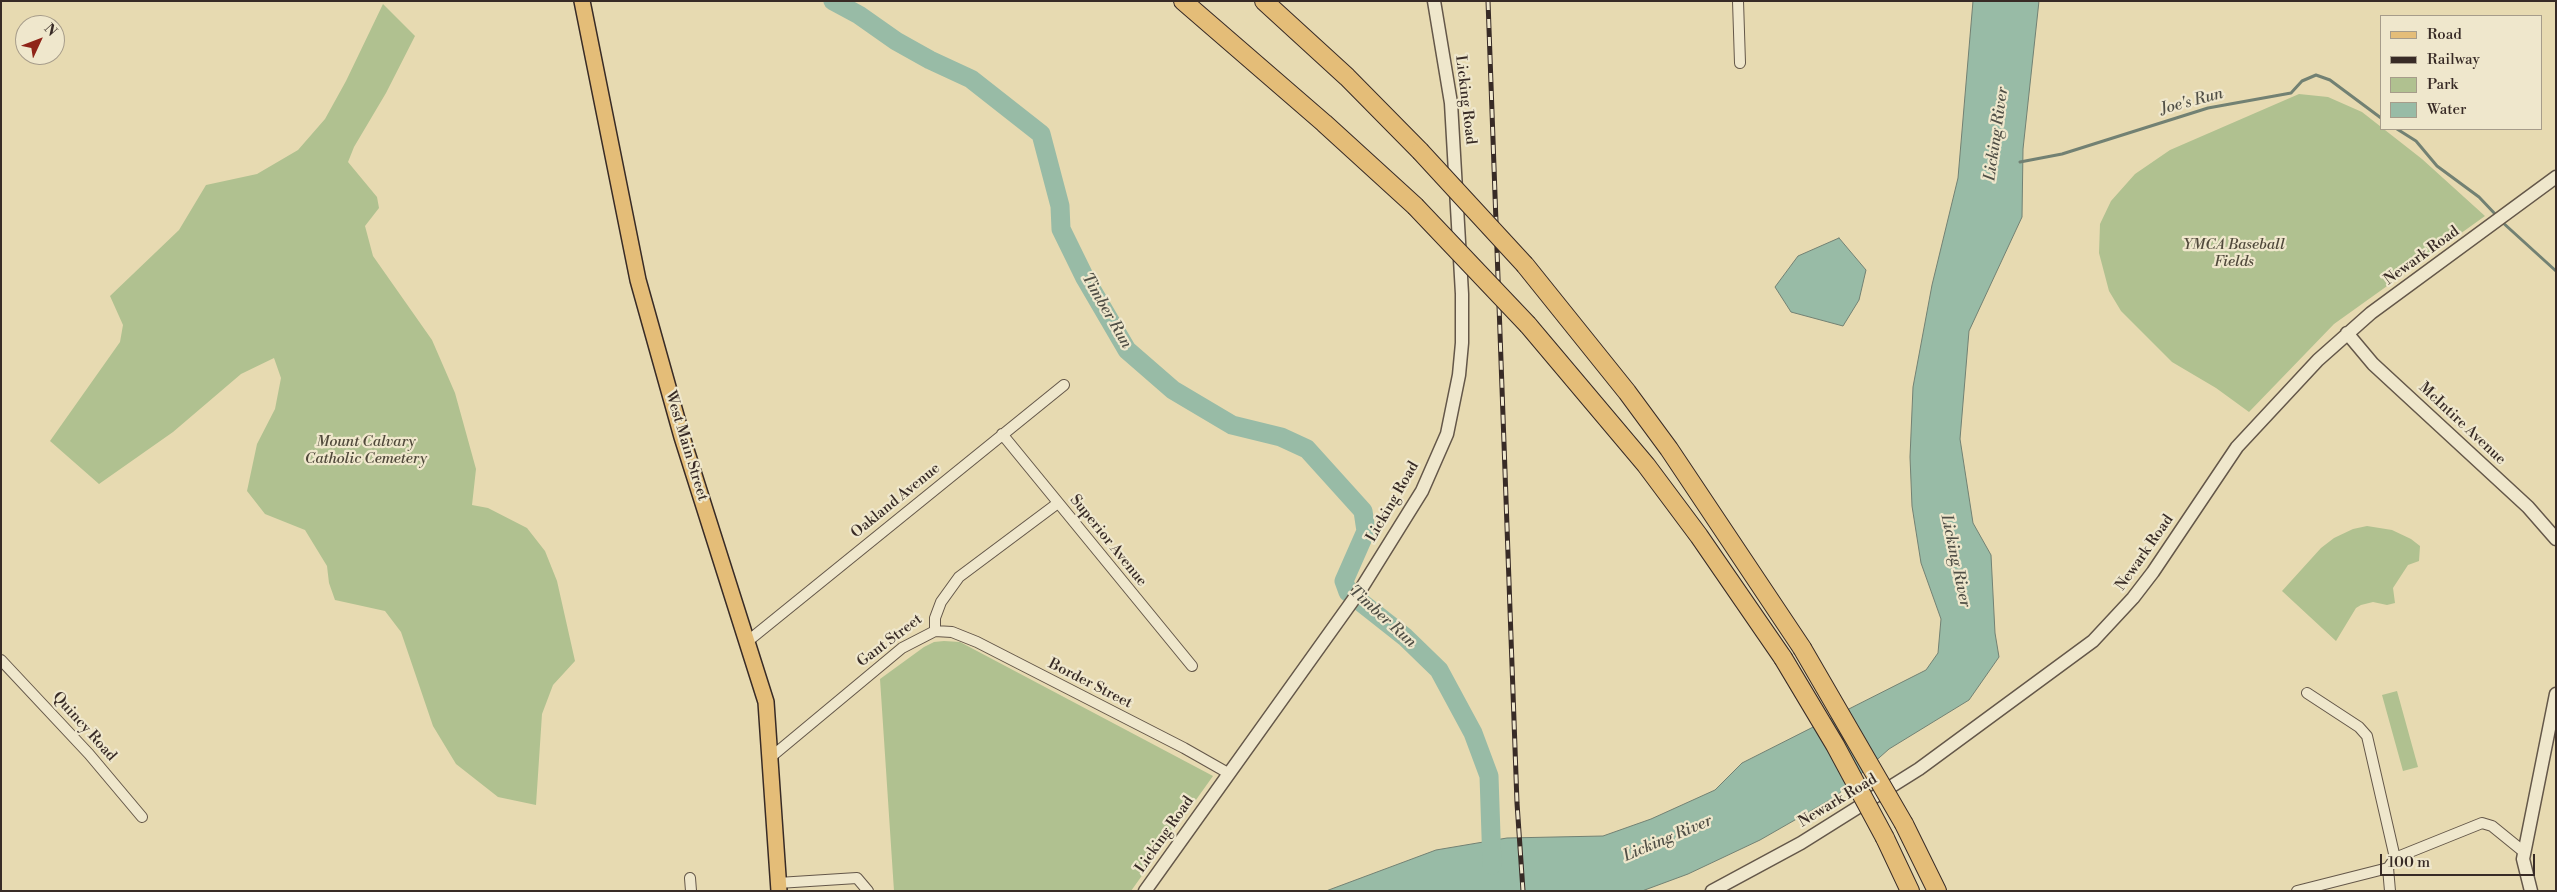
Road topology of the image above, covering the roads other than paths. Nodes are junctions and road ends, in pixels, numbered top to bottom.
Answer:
1 (582, 1) edge
2 (1183, 1) edge
3 (1264, 1) edge
4 (1434, 1) edge
5 (1738, 1) edge
6 (1740, 63) dead end
7 (2556, 177) edge
8 (2347, 333) junction
9 (1064, 385) dead end
10 (1002, 434) junction
11 (1058, 503) junction
12 (2556, 539) edge
13 (934, 631) junction
14 (748, 641) junction
15 (1, 660) edge
16 (1192, 666) dead end
17 (2307, 693) dead end
18 (2556, 694) edge
19 (771, 757) junction
20 (1228, 773) junction
21 (142, 817) dead end
22 (2524, 852) junction
23 (2394, 858) junction
24 (2388, 868) junction
25 (690, 878) dead end
26 (1737, 885) edge
27 (778, 887) edge
28 (691, 891) edge
29 (868, 891) edge
30 (1145, 891) edge
31 (1712, 891) edge
32 (1910, 891) edge
33 (1937, 891) edge
34 (2297, 891) edge
35 (2390, 891) edge
36 (2532, 891) edge

1 - 14 main road, West Main Street
2 - 32 highway, bridge
3 - 33 highway, bridge
4 - 20 street, Licking Road
5 - 6 street
7 - 8 street, Newark Road
8 - 12 street, McIntire Avenue
8 - 26 street, Newark Road
9 - 10 street, Oakland Avenue
10 - 11 street, Superior Avenue
10 - 14 street, Oakland Avenue
11 - 13 street, Gant Street
11 - 16 street, Superior Avenue
13 - 19 street, Gant Street
13 - 20 street, Border Street
14 - 19 main road, West Main Street
15 - 21 street, Quincy Road
17 - 23 street
18 - 22 street
19 - 27 main road, West Main Street
20 - 30 street, Licking Road
22 - 23 street
22 - 36 street
23 - 24 street
24 - 34 street
24 - 35 street
25 - 28 street
26 - 31 street, Newark Road
27 - 29 street

